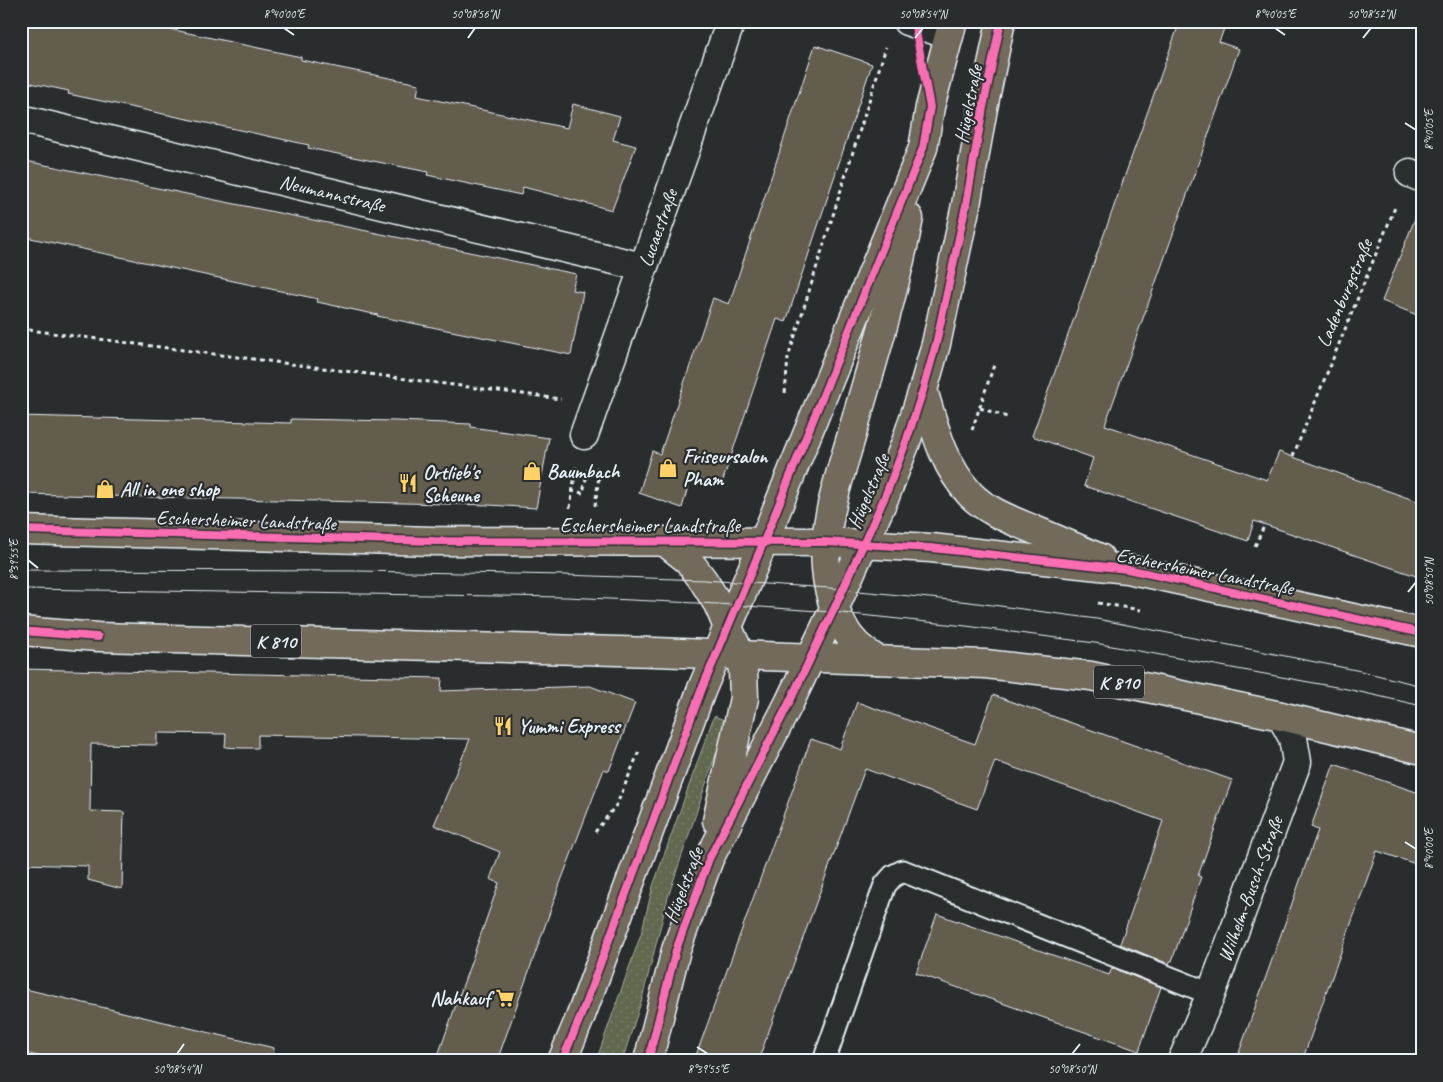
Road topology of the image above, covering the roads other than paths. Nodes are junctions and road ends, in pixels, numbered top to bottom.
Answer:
1 (731, 21) edge
2 (907, 21) edge
3 (1001, 21) edge
4 (951, 28) edge
5 (21, 119) edge
6 (923, 148) junction
7 (643, 267) junction
8 (924, 390) junction
9 (584, 435) road end
10 (21, 530) edge
11 (664, 541) junction
12 (764, 541) junction
13 (825, 542) junction
14 (863, 543) junction
15 (1127, 570) junction
16 (835, 607) junction
17 (728, 625) junction
18 (21, 631) edge
19 (1422, 633) edge
20 (728, 655) junction
21 (810, 657) junction
22 (877, 660) junction
23 (1281, 716) junction
24 (1422, 750) edge
25 (709, 859) junction
26 (1211, 994) junction
27 (562, 1061) edge
28 (648, 1061) edge
29 (824, 1061) edge
30 (1182, 1061) edge

1 - 7 street, Lucaestraße
2 - 4 street
3 - 8 main road, Hügelstraße
4 - 6 main road, Hügelstraße
5 - 7 street, Neumannstraße
6 - 12 main road, Hügelstraße
6 - 13 main road
7 - 9 street, Lucaestraße
8 - 14 main road, Hügelstraße
8 - 15 main road
10 - 11 main road, Eschersheimer Landstraße
11 - 12 main road, Eschersheimer Landstraße
11 - 17 main road
12 - 13 main road, Eschersheimer Landstraße
12 - 17 main road, Hügelstraße
13 - 14 main road, Eschersheimer Landstraße
13 - 16 main road
14 - 15 main road, Eschersheimer Landstraße
14 - 16 main road, Hügelstraße
15 - 19 main road, Eschersheimer Landstraße
16 - 21 main road, Hügelstraße
16 - 22 main road
17 - 20 main road
18 - 20 main road, K 810
20 - 21 main road, K 810
20 - 25 main road
20 - 27 main road
21 - 22 main road, K 810
21 - 25 main road, Hügelstraße
22 - 23 main road, K 810
23 - 24 main road, K 810
23 - 26 street, Wilhelm-Busch-Straße
25 - 28 main road, Hügelstraße
26 - 29 lane
26 - 30 street, Wilhelm-Busch-Straße

